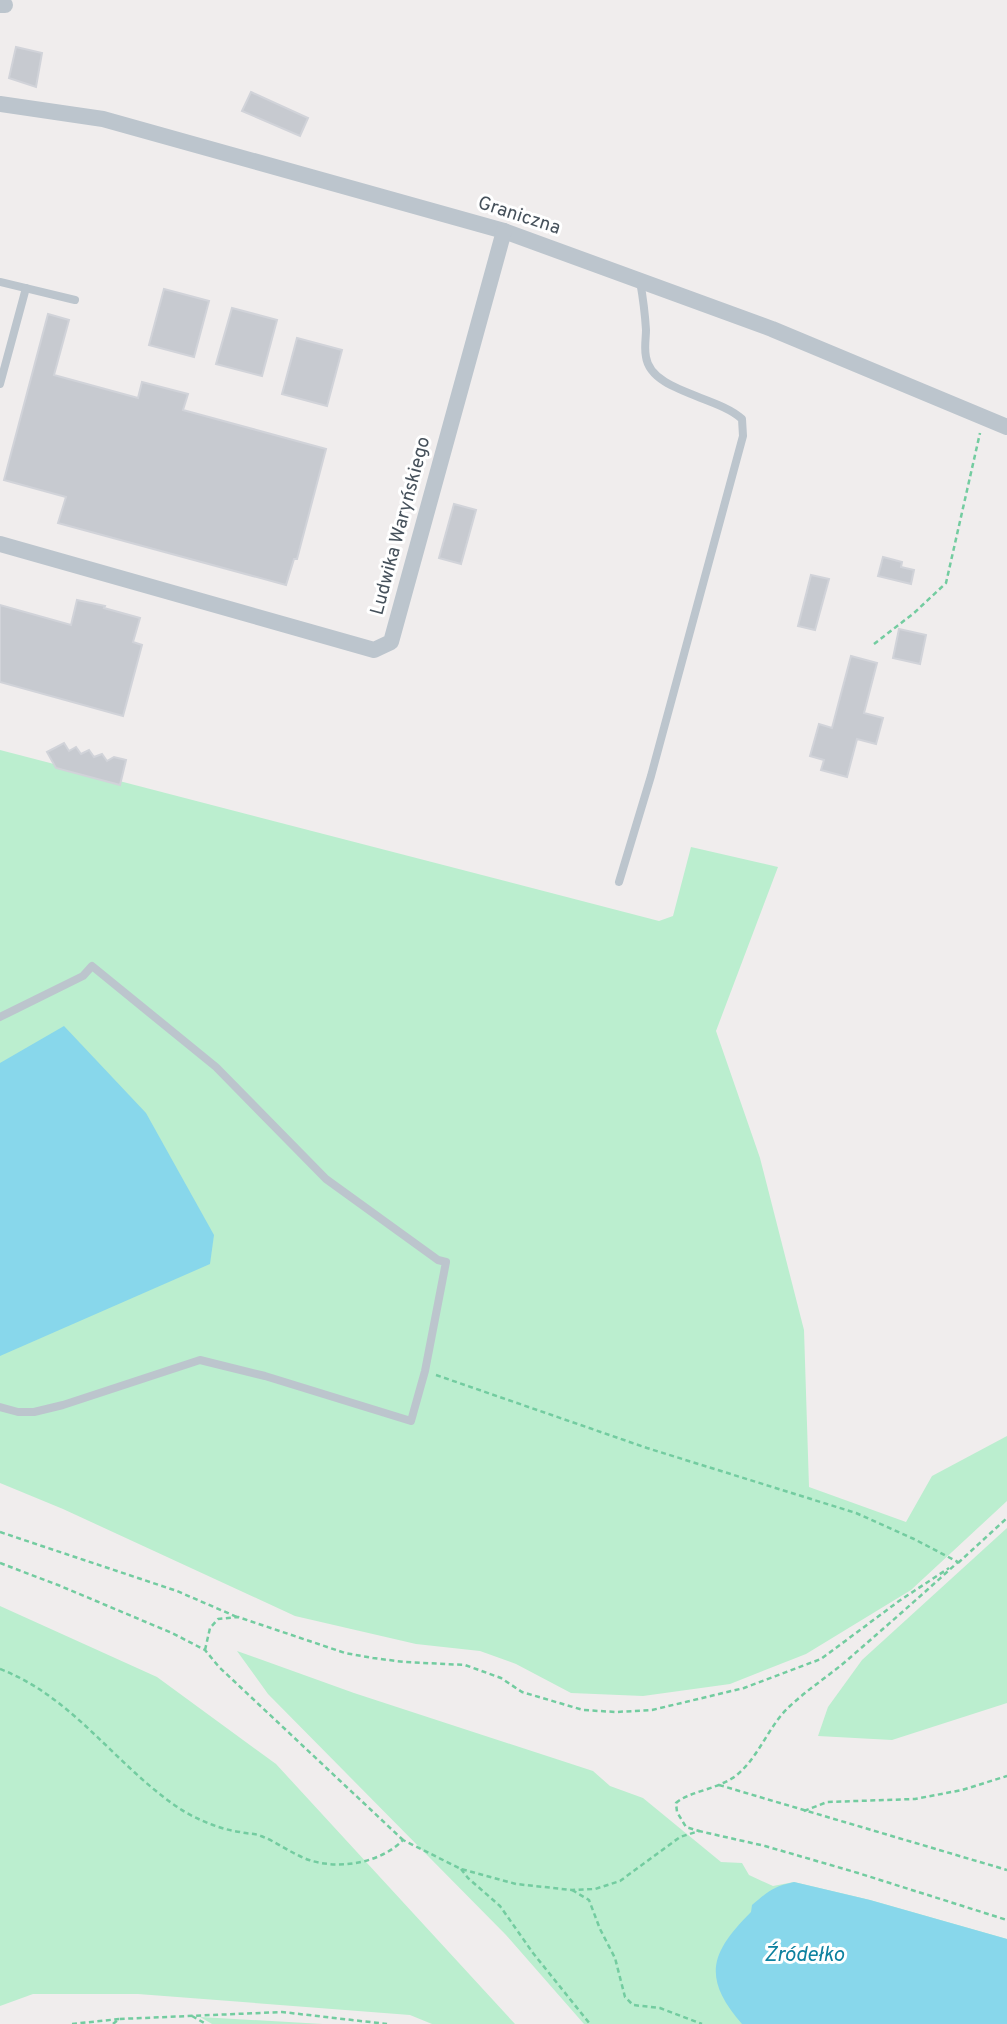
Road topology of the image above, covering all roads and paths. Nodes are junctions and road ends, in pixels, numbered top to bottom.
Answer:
1 (0, 104) edge
2 (504, 231) junction
3 (640, 281) junction
4 (0, 282) edge
5 (26, 288) junction
6 (75, 300) dead end
7 (0, 384) edge
8 (984, 418) junction
9 (1007, 427) edge
10 (0, 544) edge
11 (874, 644) dead end
12 (619, 882) dead end
13 (0, 1017) edge
14 (425, 1371) junction
15 (0, 1407) edge
16 (1007, 1518) edge
17 (0, 1532) edge
18 (958, 1562) junction
19 (0, 1563) edge
20 (238, 1617) junction
21 (205, 1650) junction
22 (0, 1670) edge
23 (1007, 1776) edge
24 (719, 1785) junction
25 (804, 1811) junction
26 (699, 1831) junction
27 (403, 1840) junction
28 (461, 1869) junction
29 (1007, 1870) edge
30 (572, 1890) junction
31 (1007, 1920) edge
32 (189, 2015) junction
33 (119, 2019) junction
34 (72, 2024) edge
35 (113, 2024) edge
36 (206, 2024) edge
37 (387, 2024) edge
38 (590, 2024) edge
39 (702, 2024) edge

1 - 2 street, Graniczna
2 - 3 street, Graniczna
2 - 10 street, Ludwika Waryńskiego
3 - 8 street, Graniczna
3 - 12 lane
4 - 5 lane
5 - 6 lane
5 - 7 lane
8 - 9 street, Graniczna
8 - 11 path
13 - 14 lane
14 - 15 lane
14 - 18 path
16 - 18 path
17 - 20 path
18 - 20 path
18 - 24 path
19 - 21 path
20 - 21 path
21 - 27 path
22 - 27 path
23 - 25 path
24 - 25 path
24 - 26 path
25 - 29 path
26 - 30 path
26 - 31 path
27 - 28 path
28 - 30 path
28 - 38 path
30 - 39 path
32 - 33 path
32 - 36 path
32 - 37 path
33 - 34 path
33 - 35 path

